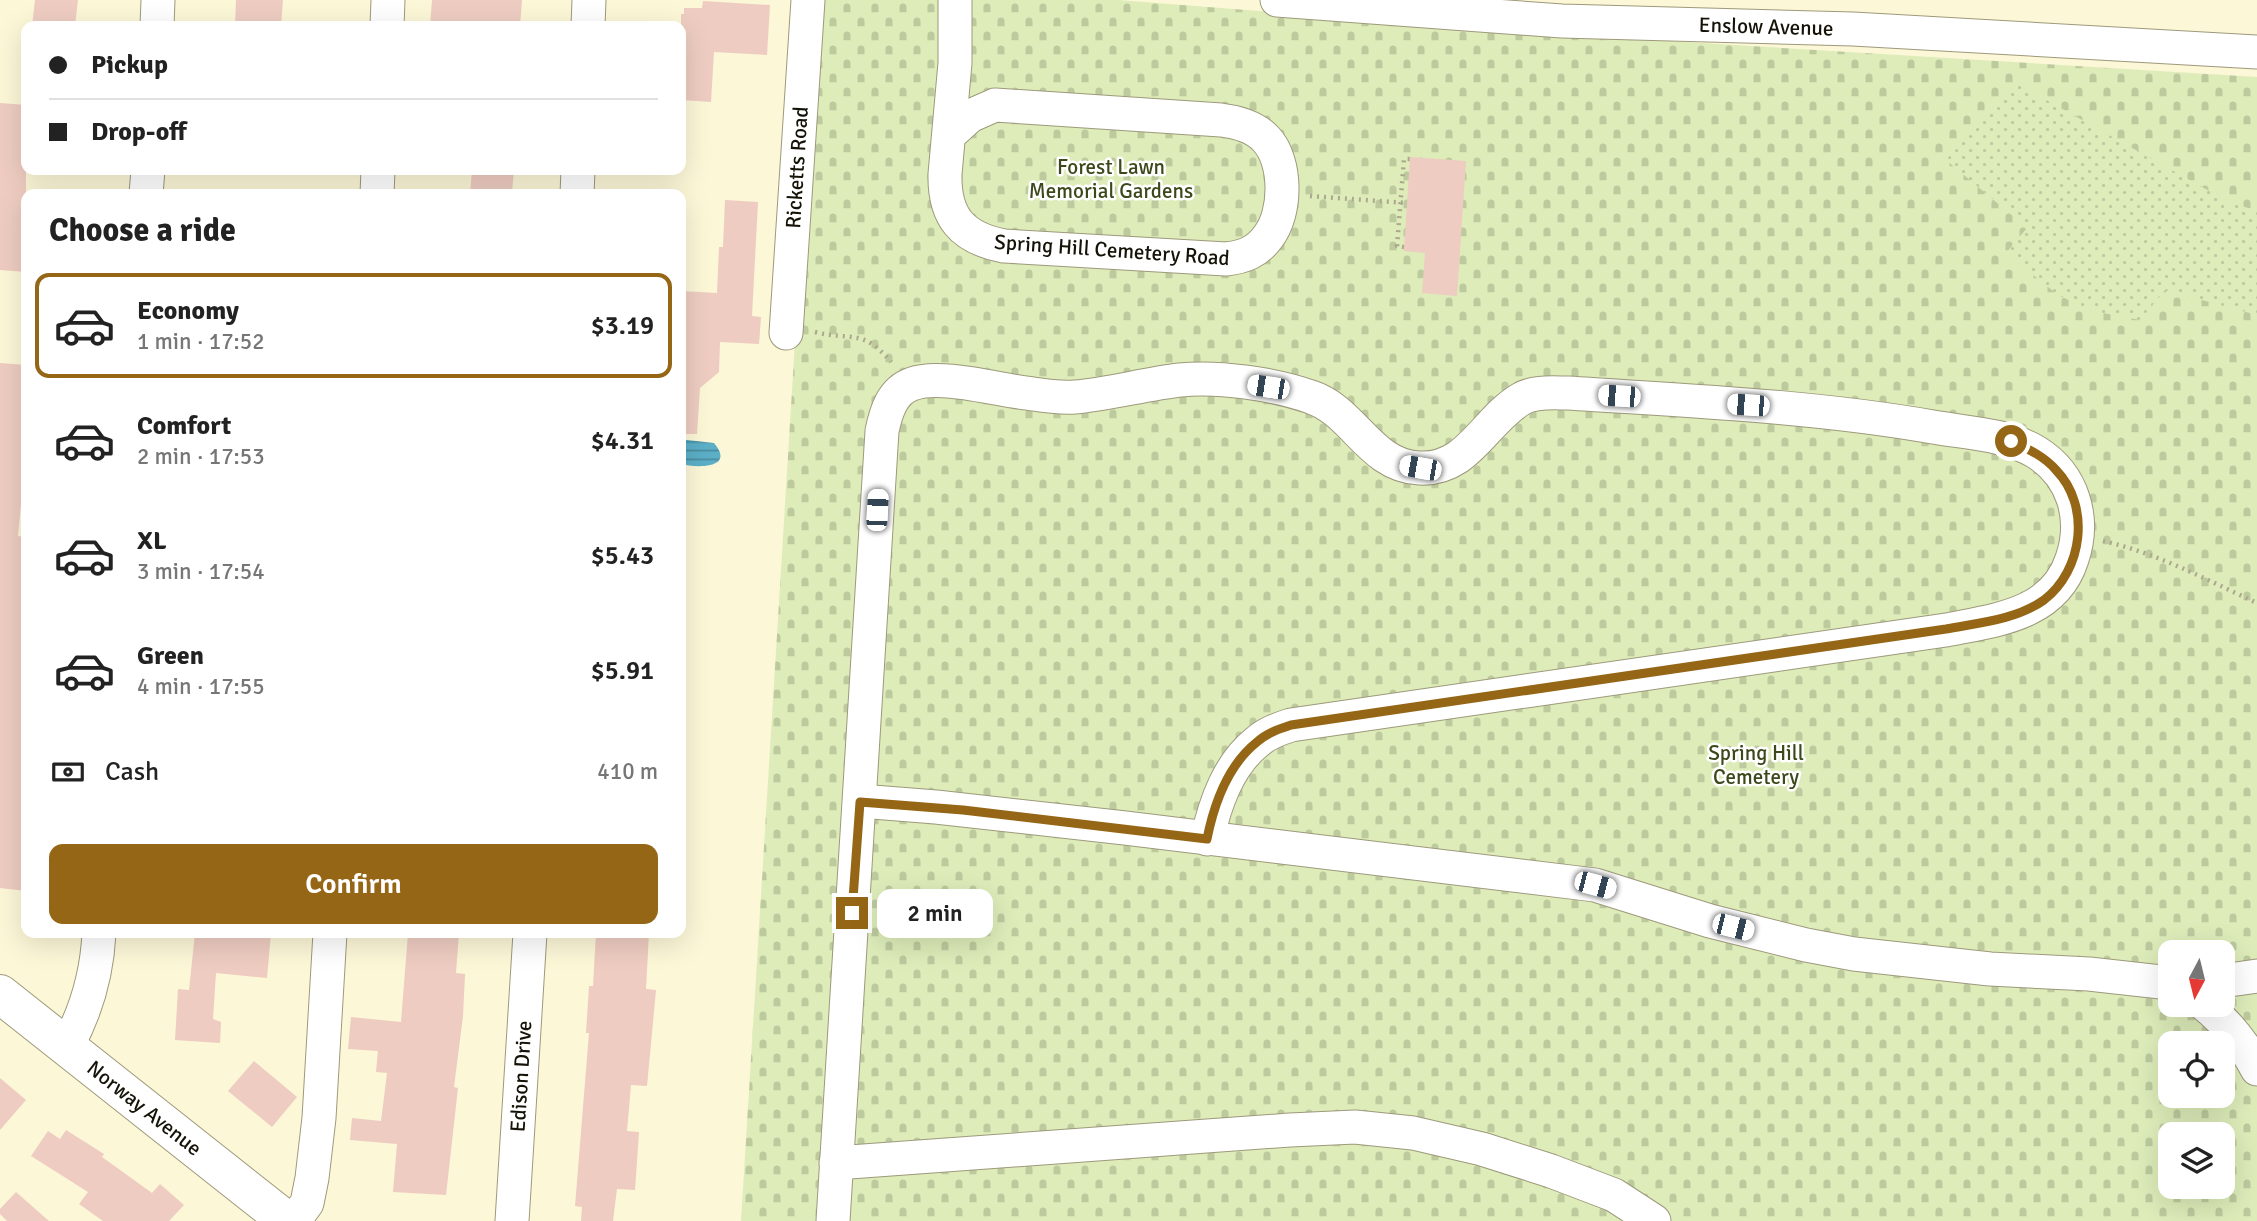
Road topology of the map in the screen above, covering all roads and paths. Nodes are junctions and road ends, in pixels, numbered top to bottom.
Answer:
1 (158, 0) edge
2 (388, 0) edge
3 (589, 0) edge
4 (808, 0) edge
5 (955, 0) edge
6 (1277, 0) edge
7 (157, 21) edge
8 (387, 21) edge
9 (587, 21) edge
10 (2257, 52) edge
11 (955, 63) junction
12 (995, 105) junction
13 (948, 135) junction
14 (1410, 159) dead end
15 (1304, 195) dead end
16 (1401, 203) junction
17 (1407, 204) dead end
18 (1404, 247) dead end
19 (786, 325) joint
20 (910, 384) junction
21 (2078, 537) junction
22 (2257, 603) edge
23 (860, 802) junction
24 (1207, 839) junction
25 (98, 938) edge
26 (330, 938) edge
27 (530, 938) edge
28 (2257, 976) edge
29 (2235, 979) edge
30 (2158, 982) edge
31 (0, 994) edge
32 (2220, 1017) edge
33 (67, 1046) junction
34 (2255, 1053) edge
35 (836, 1163) junction
36 (287, 1221) edge
37 (294, 1221) edge
38 (512, 1221) edge
39 (833, 1221) edge
40 (1654, 1221) edge

1 - 7 street
2 - 8 street
3 - 9 street
4 - 19 street, Ricketts Road
5 - 11 street, Spring Hill Cemetery Road
6 - 10 street, Enslow Avenue
11 - 12 street
11 - 13 street, Spring Hill Cemetery Road
12 - 13 street
12 - 13 street, Spring Hill Cemetery Road
14 - 16 path
15 - 16 path
16 - 17 path
16 - 18 path
19 - 20 path
20 - 21 street
20 - 23 street
21 - 22 path
21 - 24 street
23 - 24 street
23 - 35 street
24 - 30 street
25 - 33 street
26 - 37 street
27 - 38 street, Edison Drive
28 - 29 street
31 - 33 main road, Norway Avenue
32 - 34 street
33 - 36 main road, Norway Avenue
35 - 39 street
35 - 40 street

